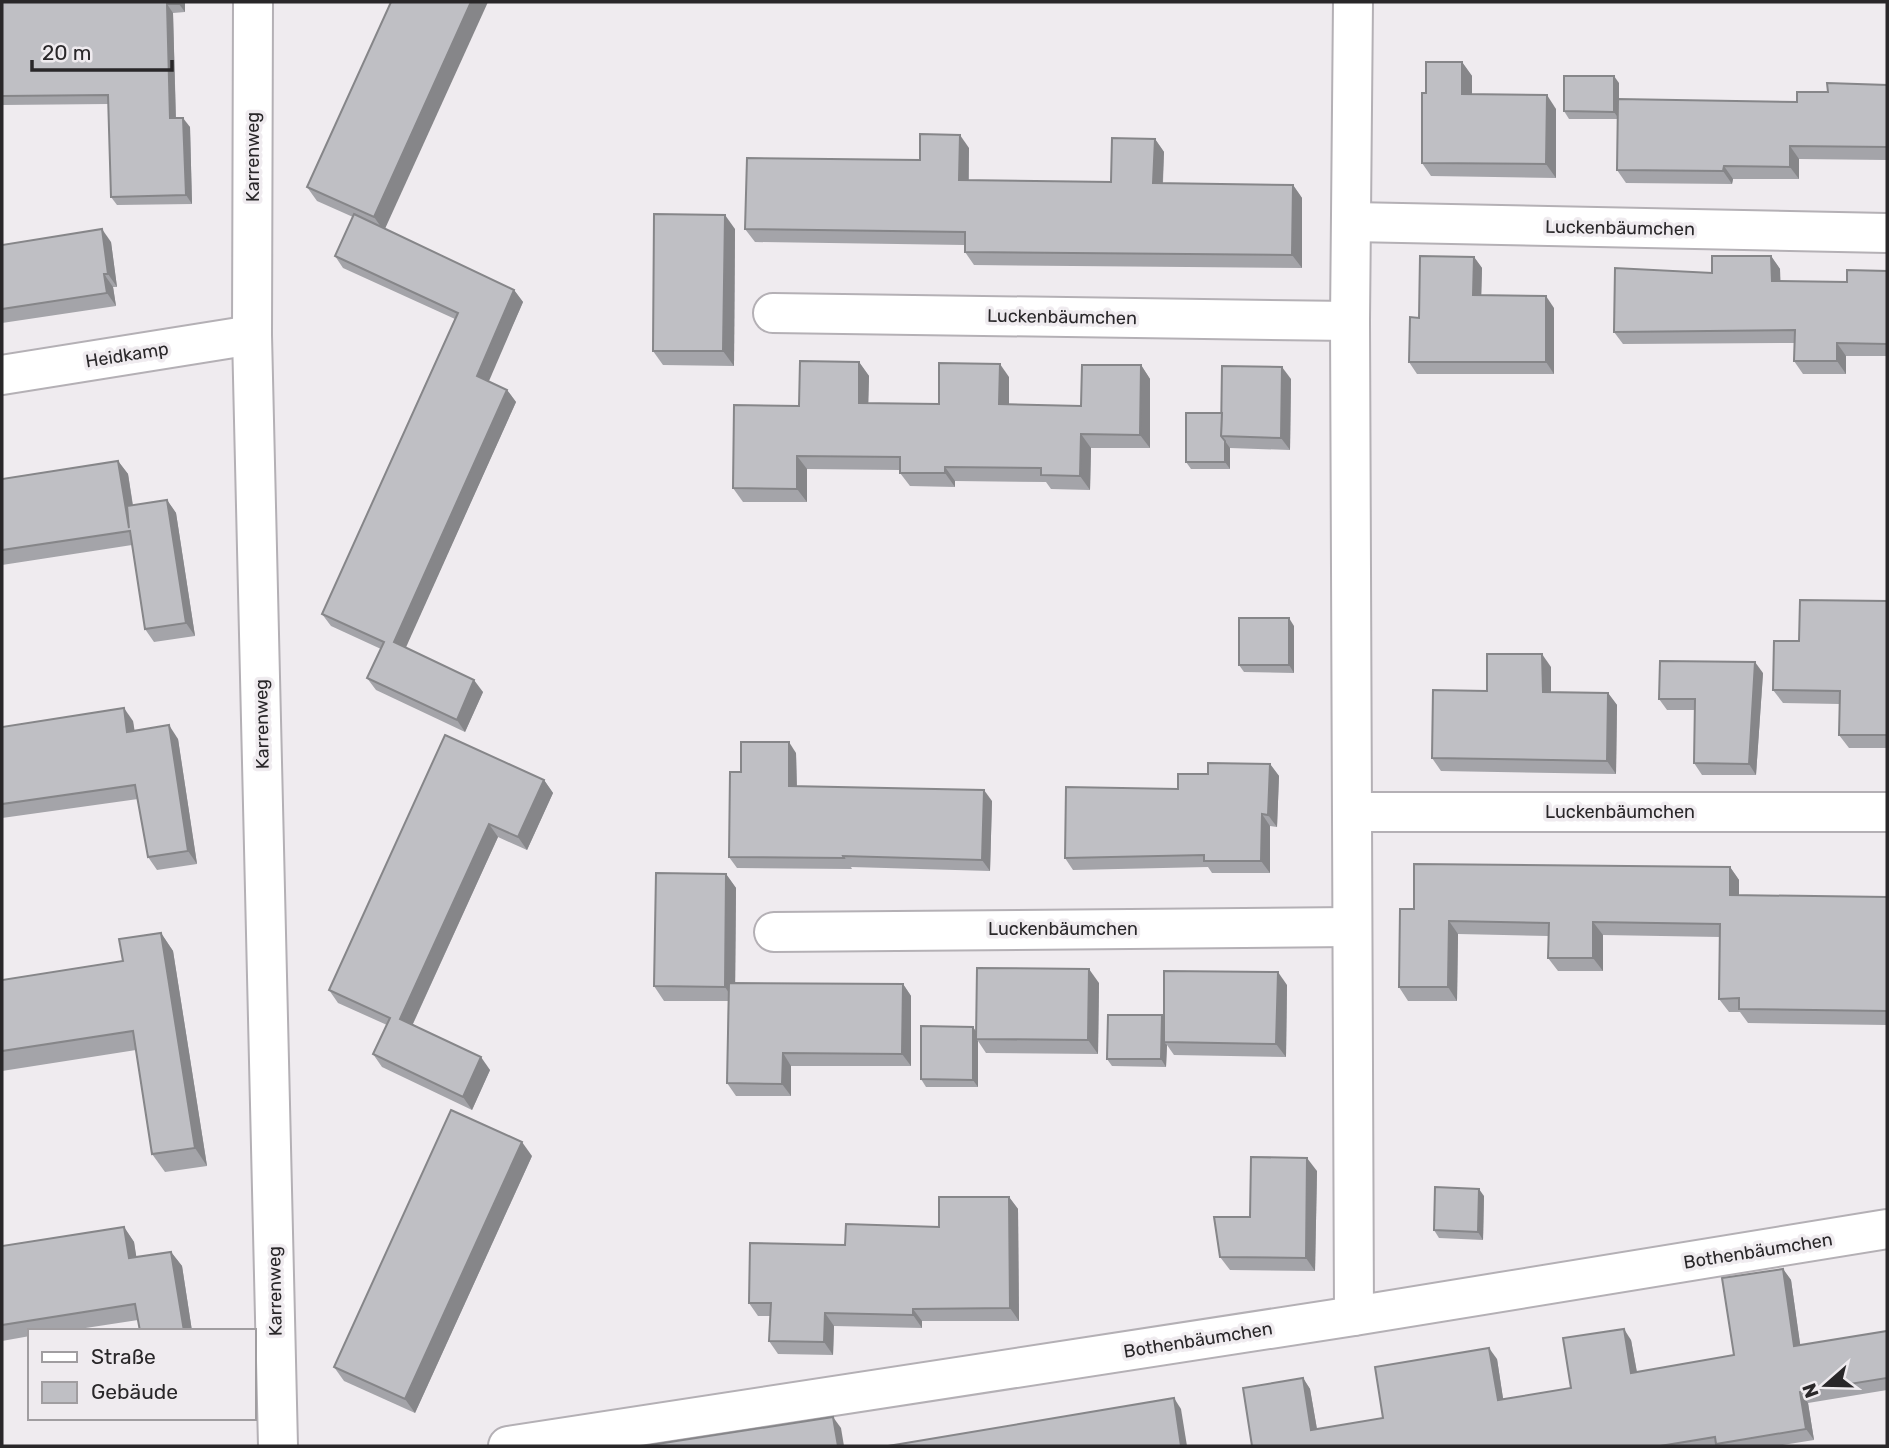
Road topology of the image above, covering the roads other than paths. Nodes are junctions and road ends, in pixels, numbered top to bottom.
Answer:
1 (253, 2) edge
2 (1353, 2) edge
3 (1352, 222) junction
4 (1887, 233) edge
5 (773, 313) dead end
6 (1350, 321) junction
7 (252, 335) junction
8 (2, 376) edge
9 (1353, 812) junction
10 (1887, 812) edge
11 (1351, 927) junction
12 (774, 932) dead end
13 (1887, 1230) edge
14 (1354, 1316) junction
15 (278, 1446) edge
16 (508, 1446) edge

1 - 7 street, Karrenweg
2 - 3 street
3 - 4 street, Luckenbäumchen
3 - 6 street
5 - 6 street, Luckenbäumchen
6 - 9 street
7 - 8 street, Heidkamp
7 - 15 street, Karrenweg
9 - 10 street, Luckenbäumchen
9 - 11 street
11 - 12 street, Luckenbäumchen
11 - 14 street
13 - 14 street, Bothenbäumchen
14 - 16 street, Bothenbäumchen

